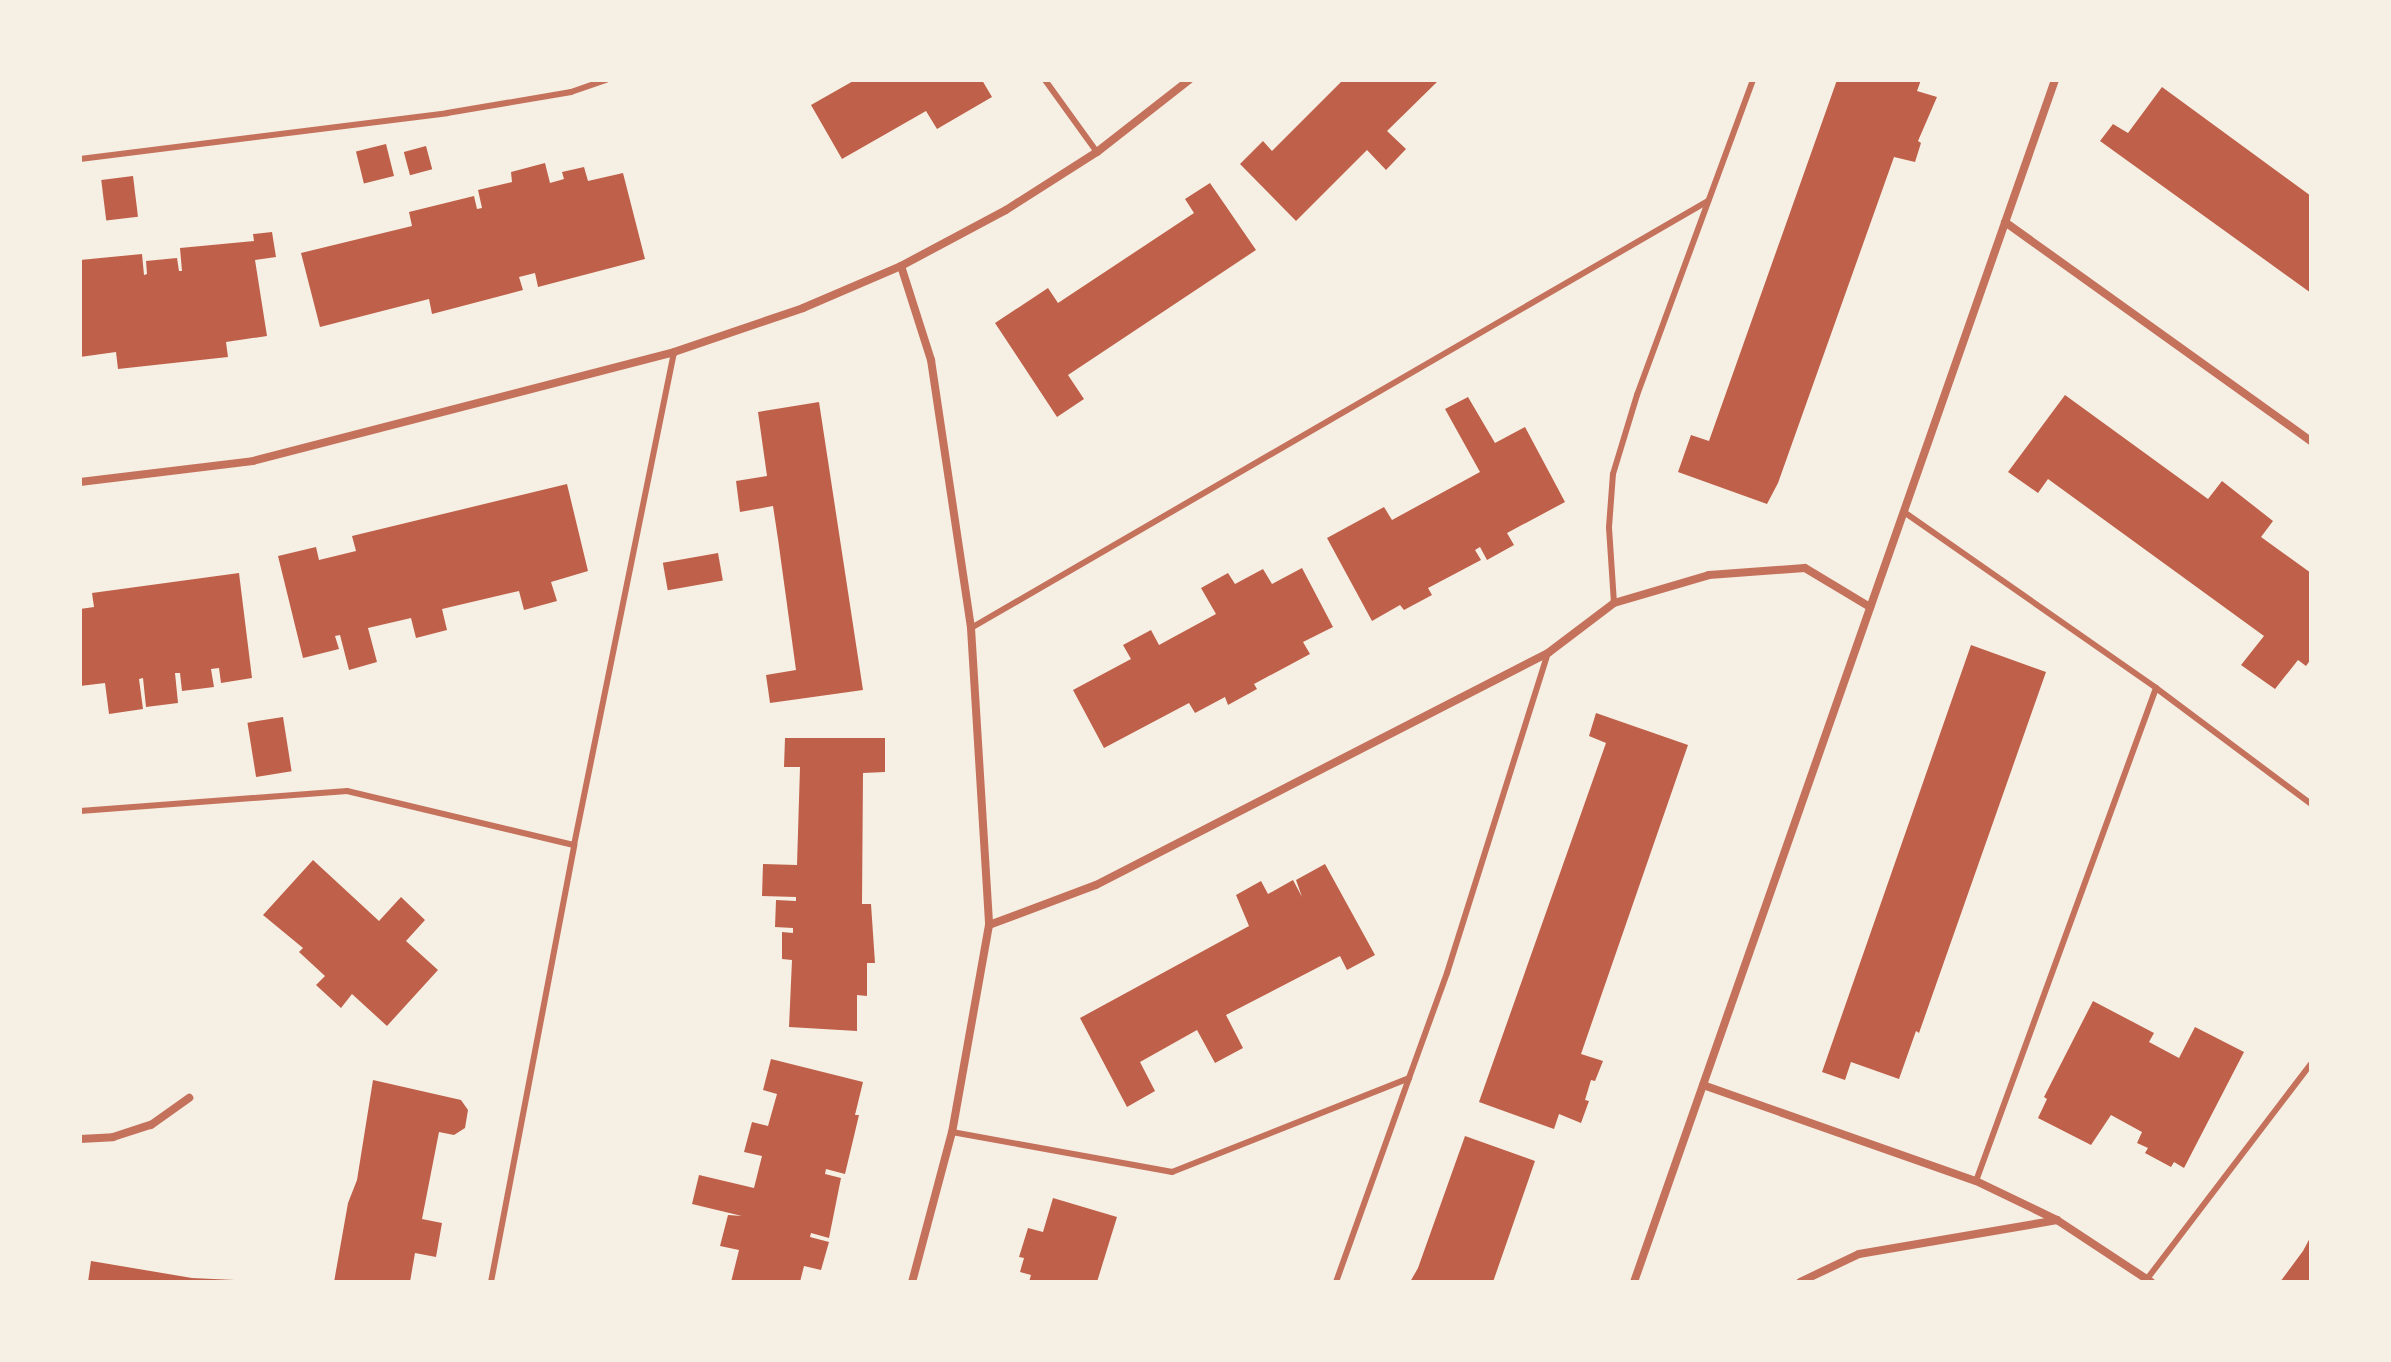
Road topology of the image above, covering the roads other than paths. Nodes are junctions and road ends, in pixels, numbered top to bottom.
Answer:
1 (606, 80) edge
2 (1045, 80) edge
3 (1189, 80) edge
4 (1753, 80) edge
5 (2055, 80) edge
6 (1097, 152) junction
7 (80, 159) edge
8 (1708, 201) junction
9 (2005, 222) junction
10 (901, 266) junction
11 (674, 352) junction
12 (2311, 441) edge
13 (80, 482) edge
14 (1904, 512) junction
15 (1614, 603) junction
16 (1870, 607) junction
17 (971, 628) junction
18 (1548, 653) junction
19 (2156, 688) junction
20 (2311, 804) edge
21 (80, 811) edge
22 (574, 845) junction
23 (989, 925) junction
24 (2311, 1064) edge
25 (1409, 1078) junction
26 (1703, 1085) junction
27 (189, 1098) dead end
28 (952, 1132) junction
29 (80, 1139) edge
30 (1976, 1181) junction
31 (2057, 1220) junction
32 (2149, 1281) edge
33 (491, 1282) edge
34 (912, 1282) edge
35 (1336, 1282) edge
36 (1634, 1282) edge
37 (1800, 1282) edge

1 - 7 lane
2 - 6 lane
3 - 6 street
4 - 8 lane
5 - 9 street
6 - 10 street
8 - 15 lane
8 - 17 lane
9 - 12 street
9 - 14 street
10 - 11 street
10 - 17 street
11 - 13 street
11 - 22 lane
14 - 16 street
14 - 19 lane
15 - 16 street
15 - 18 street
16 - 26 street
17 - 23 street
18 - 23 street
18 - 25 lane
19 - 20 lane
19 - 30 lane
21 - 22 lane
22 - 33 lane
23 - 28 street
24 - 32 lane
25 - 28 lane
25 - 35 lane
26 - 30 street
26 - 36 street
27 - 29 street
28 - 34 street
30 - 31 street
31 - 32 street
31 - 37 street

